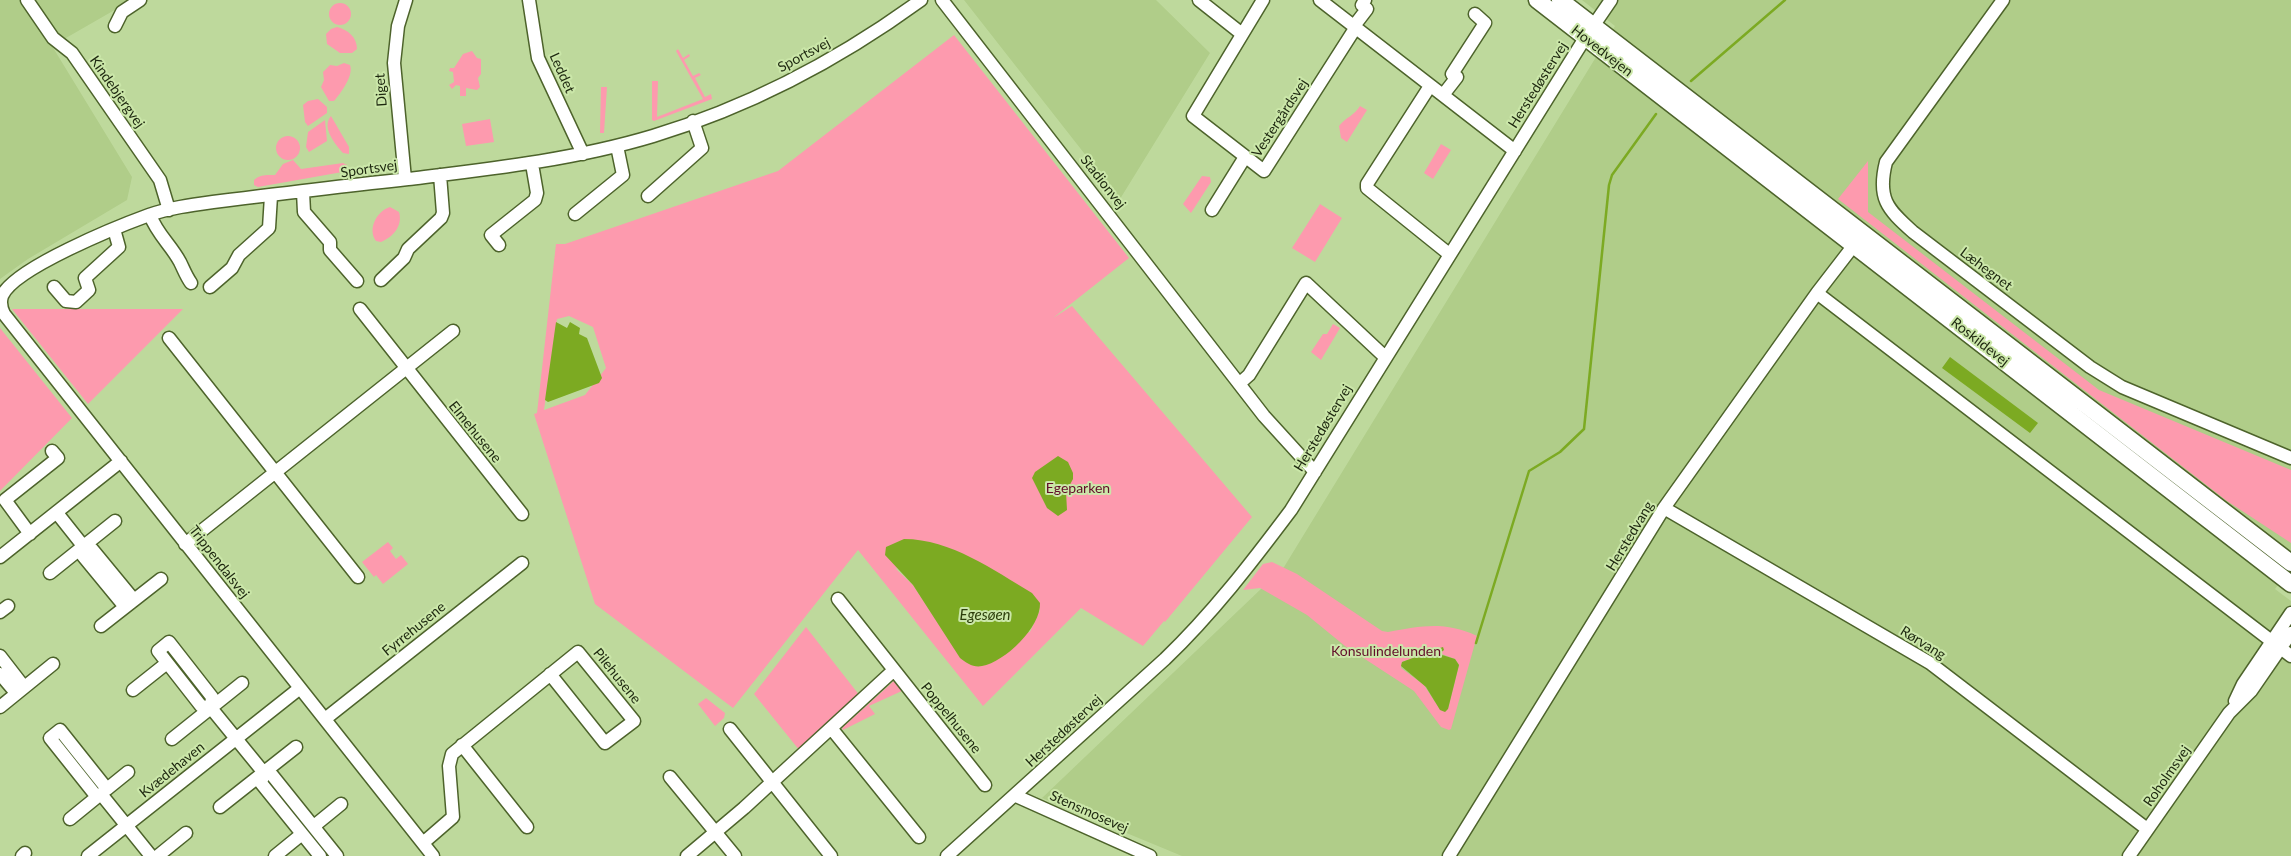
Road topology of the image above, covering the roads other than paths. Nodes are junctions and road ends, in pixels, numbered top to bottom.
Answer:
1 (27, 0) edge
2 (140, 0) edge
3 (406, 0) edge
4 (529, 0) edge
5 (921, 0) edge
6 (942, 0) edge
7 (1199, 0) edge
8 (1264, 0) edge
9 (1320, 0) edge
10 (1365, 0) edge
11 (1537, 0) edge
12 (1560, 0) edge
13 (1611, 0) edge
14 (2003, 0) edge
15 (1475, 14) dead end
16 (115, 26) dead end
17 (1355, 26) junction
18 (1589, 31) junction
19 (1242, 34) junction
20 (1430, 86) junction
21 (1443, 96) junction
22 (1673, 96) junction
23 (693, 121) junction
24 (617, 146) junction
25 (1514, 151) junction
26 (583, 154) junction
27 (1245, 157) junction
28 (532, 164) junction
29 (440, 175) junction
30 (405, 179) junction
31 (302, 192) junction
32 (270, 196) junction
33 (648, 196) dead end
34 (169, 210) junction
35 (1212, 210) dead end
36 (575, 214) dead end
37 (150, 215) junction
38 (114, 229) junction
39 (1854, 245) junction
40 (499, 246) dead end
41 (1449, 254) junction
42 (381, 280) dead end
43 (357, 281) dead end
44 (191, 282) dead end
45 (13, 283) joint
46 (54, 287) dead end
47 (210, 287) dead end
48 (1817, 292) junction
49 (360, 309) dead end
50 (453, 331) dead end
51 (169, 338) dead end
52 (1385, 357) junction
53 (406, 369) junction
54 (1240, 383) junction
55 (52, 451) dead end
56 (2291, 458) edge
57 (121, 461) junction
58 (274, 471) junction
59 (1314, 472) junction
60 (1664, 508) junction
61 (57, 513) junction
62 (522, 514) dead end
63 (116, 521) dead end
64 (2224, 531) junction
65 (30, 534) junction
66 (185, 544) junction
67 (84, 547) junction
68 (0, 557) edge
69 (522, 563) dead end
70 (2291, 563) edge
71 (50, 573) dead end
72 (2291, 573) edge
73 (358, 577) dead end
74 (161, 579) dead end
75 (2291, 584) edge
76 (838, 599) dead end
77 (129, 604) junction
78 (2291, 613) edge
79 (101, 626) dead end
80 (2291, 633) edge
81 (2276, 645) junction
82 (0, 656) edge
83 (2291, 656) edge
84 (167, 663) junction
85 (53, 664) dead end
86 (894, 670) junction
87 (0, 674) edge
88 (550, 674) junction
89 (242, 683) dead end
90 (300, 688) junction
91 (20, 690) junction
92 (133, 690) dead end
93 (0, 706) edge
94 (211, 708) junction
95 (328, 716) junction
96 (831, 728) junction
97 (730, 729) dead end
98 (236, 738) junction
99 (172, 739) dead end
100 (462, 745) junction
101 (296, 748) dead end
102 (128, 772) dead end
103 (264, 773) junction
104 (670, 777) dead end
105 (771, 782) junction
106 (985, 784) dead end
107 (102, 793) junction
108 (1016, 796) junction
109 (341, 804) dead end
110 (220, 807) dead end
111 (70, 819) dead end
112 (127, 826) junction
113 (314, 826) junction
114 (527, 827) dead end
115 (2148, 829) junction
116 (716, 832) junction
117 (186, 833) dead end
118 (302, 834) junction
119 (919, 837) dead end
120 (427, 840) junction
121 (88, 856) edge
122 (157, 856) edge
123 (275, 856) edge
124 (320, 856) edge
125 (337, 856) edge
126 (433, 856) edge
127 (687, 856) edge
128 (735, 856) edge
129 (831, 856) edge
130 (947, 856) edge
131 (959, 856) edge
132 (1150, 856) edge
133 (1449, 856) edge
134 (2129, 856) edge

1 - 34 street, Kindebjergvej
2 - 16 street
3 - 30 street, Diget
4 - 26 street, Leddet
5 - 23 street, Sportsvej
6 - 54 street, Stadionvej
7 - 19 street
8 - 19 street, Vestergårdsvej
9 - 17 street
10 - 17 street, Vestergårdsvej
11 - 18 main road, Hovedvejen
12 - 18 main road, Hovedvejen
13 - 18 street, Herstedøstervej
14 - 56 street, Læhegnet
15 - 21 street
17 - 20 street
17 - 27 street, Vestergårdsvej
18 - 22 main road, Hovedvejen
18 - 25 street, Herstedøstervej
19 - 27 street, Vestergårdsvej
20 - 21 street
20 - 41 street
21 - 25 street
22 - 39 main road, Roskildevej
22 - 70 main road, Roskildevej
23 - 24 street, Sportsvej
23 - 33 street
24 - 26 street, Sportsvej
24 - 36 street
25 - 41 street, Herstedøstervej
26 - 28 street, Sportsvej
27 - 35 street
28 - 29 street, Sportsvej
28 - 40 street
29 - 30 street, Sportsvej
29 - 42 street
30 - 31 street, Sportsvej
31 - 32 street, Sportsvej
31 - 43 street
32 - 34 street, Sportsvej
32 - 47 street
34 - 37 street, Sportsvej
37 - 38 street, Sportsvej
37 - 44 street
38 - 45 street, Sportsvej
38 - 46 street
39 - 48 street, Herstedvang
39 - 64 main road, Roskildevej
41 - 52 street, Herstedøstervej
45 - 57 street, Trippendalsvej
48 - 60 street, Herstedvang
48 - 81 street
49 - 53 street, Elmehusene
50 - 53 street
51 - 58 street
52 - 54 street
52 - 59 street, Herstedøstervej
53 - 58 street
53 - 62 street, Elmehusene
54 - 59 street, Stadionvej
55 - 65 street
57 - 61 street
57 - 66 street, Trippendalsvej
58 - 66 street
58 - 73 street
59 - 108 street, Herstedøstervej
60 - 115 street, Rørvang
60 - 133 street, Herstedvang
61 - 65 street
61 - 67 street
63 - 67 street
64 - 72 main road
64 - 75 main road, Roskildevej
65 - 68 street
66 - 90 street, Trippendalsvej
67 - 71 street
67 - 77 street
69 - 95 street, Fyrrehusene
74 - 77 street
76 - 86 street, Poppelhusene
77 - 79 street
78 - 81 street, Roholmsvej
80 - 81 street, Roholmsvej
81 - 83 street
81 - 115 street, Roholmsvej
82 - 91 street
84 - 92 street
84 - 94 street
84 - 94 street
85 - 91 street
86 - 96 street
86 - 106 street, Poppelhusene
87 - 91 street
88 - 88 street, Pilehusene
88 - 100 street, Pilehusene
89 - 94 street, Kvædehaven
90 - 95 street, Trippendalsvej
90 - 98 street, Kvædehaven
91 - 93 street
94 - 98 street
94 - 99 street, Kvædehaven
95 - 120 street, Trippendalsvej
96 - 105 street
96 - 119 street
97 - 105 street
98 - 103 street
98 - 112 street, Kvædehaven
100 - 114 street
100 - 120 street, Pilehusene
101 - 103 street
102 - 107 street, Kvædehaven
103 - 110 street
103 - 113 street
103 - 118 street
104 - 116 street
105 - 116 street
105 - 129 street
107 - 107 street
107 - 111 street, Kvædehaven
107 - 112 street
108 - 130 street, Herstedøstervej
108 - 131 street, Herstedøstervej
108 - 132 street, Stensmosevej
109 - 113 street
112 - 121 street, Kvædehaven
112 - 122 street
113 - 125 street
115 - 134 street, Roholmsvej
116 - 127 street
116 - 128 street
117 - 122 street
118 - 123 street
118 - 124 street
120 - 126 street, Trippendalsvej

